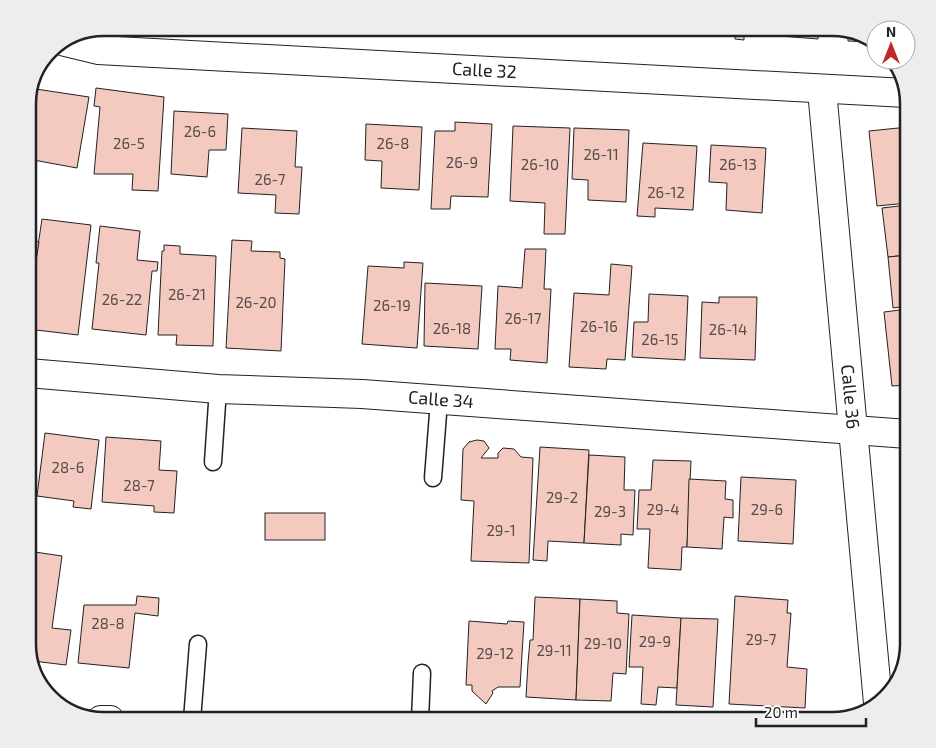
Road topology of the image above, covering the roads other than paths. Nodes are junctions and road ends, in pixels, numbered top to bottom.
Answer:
1 (72, 44) edge
2 (822, 90) junction
3 (898, 94) edge
4 (36, 374) edge
5 (218, 389) junction
6 (439, 401) junction
7 (854, 432) junction
8 (900, 434) edge
9 (213, 462) dead end
10 (433, 478) dead end
11 (198, 644) dead end
12 (422, 673) dead end
13 (877, 694) edge
14 (193, 712) edge
15 (420, 712) edge

1 - 2 street, Calle 32
2 - 3 street, Calle 32
2 - 7 street, Calle 36
4 - 5 street, Calle 34
5 - 6 street, Calle 34
5 - 9 lane
6 - 7 street, Calle 34
6 - 10 lane
7 - 8 street, Calle 34
7 - 13 street, Calle 36
11 - 14 lane
12 - 15 lane

